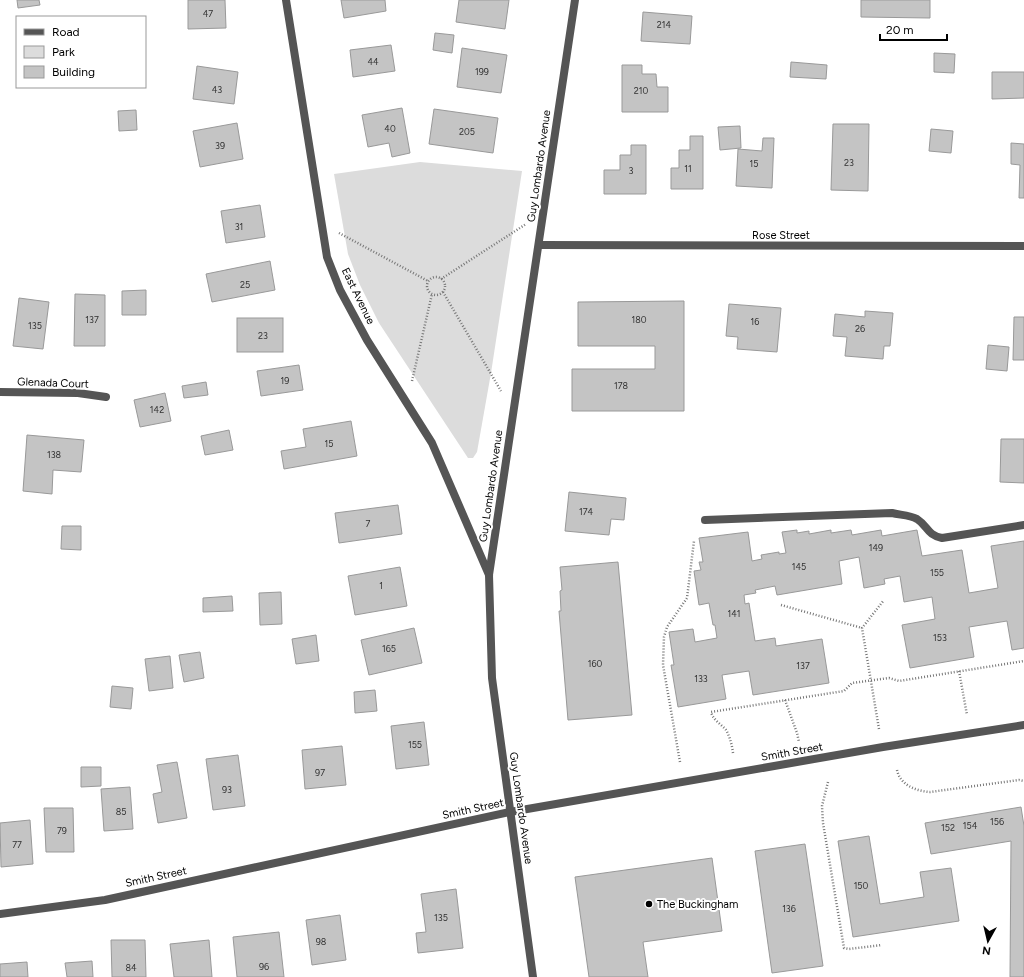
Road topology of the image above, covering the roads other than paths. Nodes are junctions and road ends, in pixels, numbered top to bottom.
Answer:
1 (286, 0) edge
2 (575, 0) edge
3 (538, 245) junction
4 (1024, 246) edge
5 (0, 392) edge
6 (106, 397) dead end
7 (704, 520) dead end
8 (1024, 525) edge
9 (489, 575) junction
10 (1024, 725) edge
11 (510, 812) junction
12 (0, 914) edge
13 (533, 977) edge

1 - 9 street, East Avenue
2 - 3 street, Guy Lombardo Avenue
3 - 4 street, Rose Street
3 - 9 street, Guy Lombardo Avenue
5 - 6 street, Glenada Court
7 - 8 street
9 - 11 street, Guy Lombardo Avenue
10 - 11 street, Smith Street
11 - 12 street, Smith Street
11 - 13 street, Guy Lombardo Avenue

